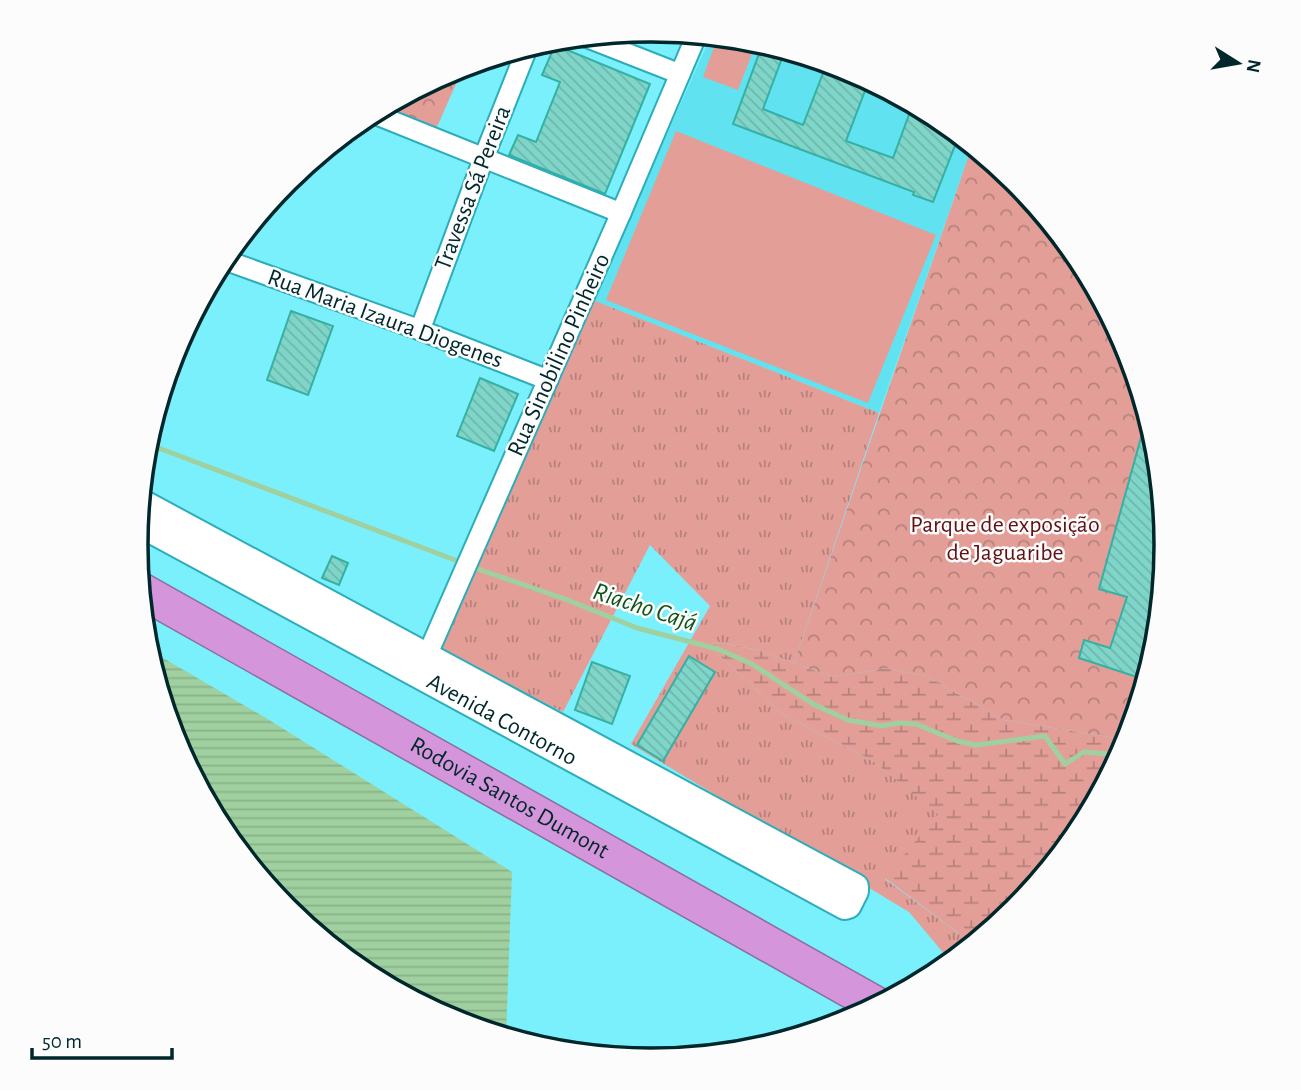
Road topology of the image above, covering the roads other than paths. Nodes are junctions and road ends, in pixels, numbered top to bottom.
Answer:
1 (604, 44) edge
2 (693, 44) edge
3 (524, 58) edge
4 (680, 74) junction
5 (385, 118) edge
6 (484, 157) junction
7 (621, 213) junction
8 (234, 263) edge
9 (420, 330) junction
10 (548, 380) junction
11 (149, 508) edge
12 (148, 527) edge
13 (151, 596) edge
14 (422, 666) junction
15 (855, 887) dead end
16 (866, 999) edge

1 - 4 street
2 - 4 street, Rua Sinobilino Pinheiro
3 - 6 street, Travessa Sá Pereira
4 - 7 street, Rua Sinobilino Pinheiro
5 - 6 street
6 - 7 street
6 - 9 street, Travessa Sá Pereira
7 - 10 street, Rua Sinobilino Pinheiro
8 - 9 street, Rua Maria Izaura Diogenes
9 - 10 street, Rua Maria Izaura Diogenes
10 - 14 street, Rua Sinobilino Pinheiro
11 - 14 street
12 - 14 street, Avenida Contorno
13 - 16 highway, Rodovia Santos Dumont
14 - 15 street

